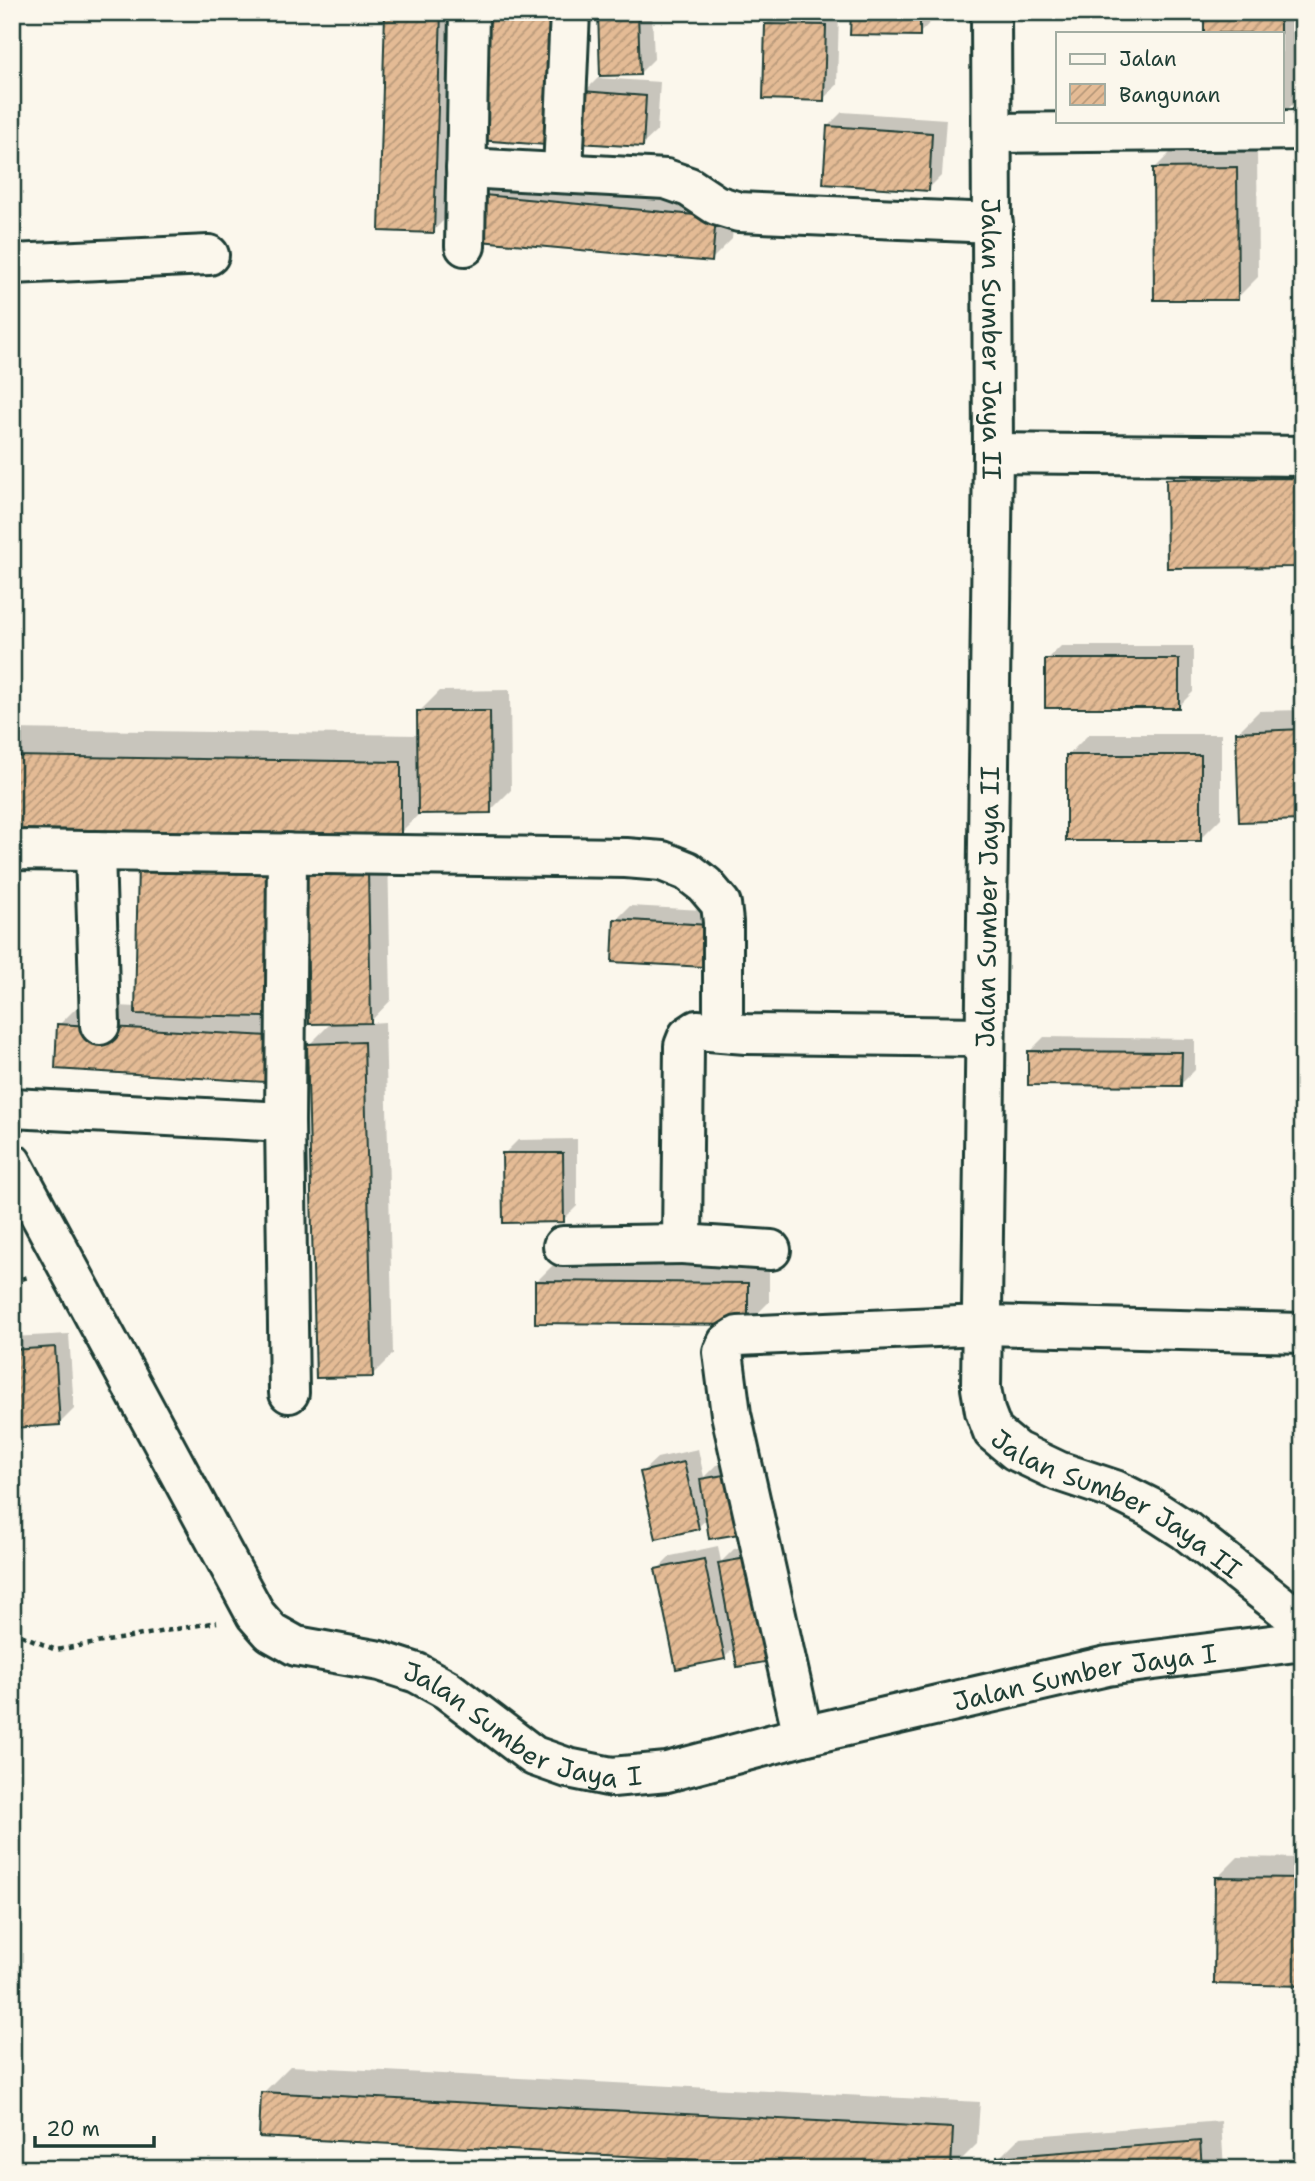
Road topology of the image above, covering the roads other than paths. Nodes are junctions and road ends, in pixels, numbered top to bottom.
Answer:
1 (469, 12) edge
2 (570, 12) edge
3 (991, 12) edge
4 (1303, 130) edge
5 (992, 133) junction
6 (466, 167) junction
7 (564, 172) junction
8 (993, 223) junction
9 (465, 246) dead end
10 (209, 255) dead end
11 (12, 264) edge
12 (993, 453) junction
13 (1303, 456) edge
14 (12, 850) edge
15 (95, 851) junction
16 (287, 853) junction
17 (100, 1025) dead end
18 (723, 1032) junction
19 (985, 1037) junction
20 (12, 1108) edge
21 (285, 1122) junction
22 (12, 1163) edge
23 (682, 1244) junction
24 (564, 1246) dead end
25 (771, 1250) dead end
26 (981, 1325) junction
27 (1303, 1333) edge
28 (289, 1393) dead end
29 (1303, 1623) edge
30 (1303, 1641) edge
31 (803, 1736) junction

1 - 6 street
2 - 7 street
3 - 5 street, Jalan Sumber Jaya II
4 - 5 street
5 - 8 street, Jalan Sumber Jaya II
6 - 7 street
6 - 9 street
7 - 8 street
8 - 12 street, Jalan Sumber Jaya II
10 - 11 street
12 - 13 street
12 - 19 street, Jalan Sumber Jaya II
14 - 15 street
15 - 16 street
15 - 17 street
16 - 18 street
16 - 21 street
18 - 19 street
18 - 23 street
19 - 26 street, Jalan Sumber Jaya II
20 - 21 street
21 - 28 street
22 - 31 street, Jalan Sumber Jaya I
23 - 24 street
23 - 25 street
26 - 27 street
26 - 29 street, Jalan Sumber Jaya II
26 - 31 street
30 - 31 street, Jalan Sumber Jaya I

